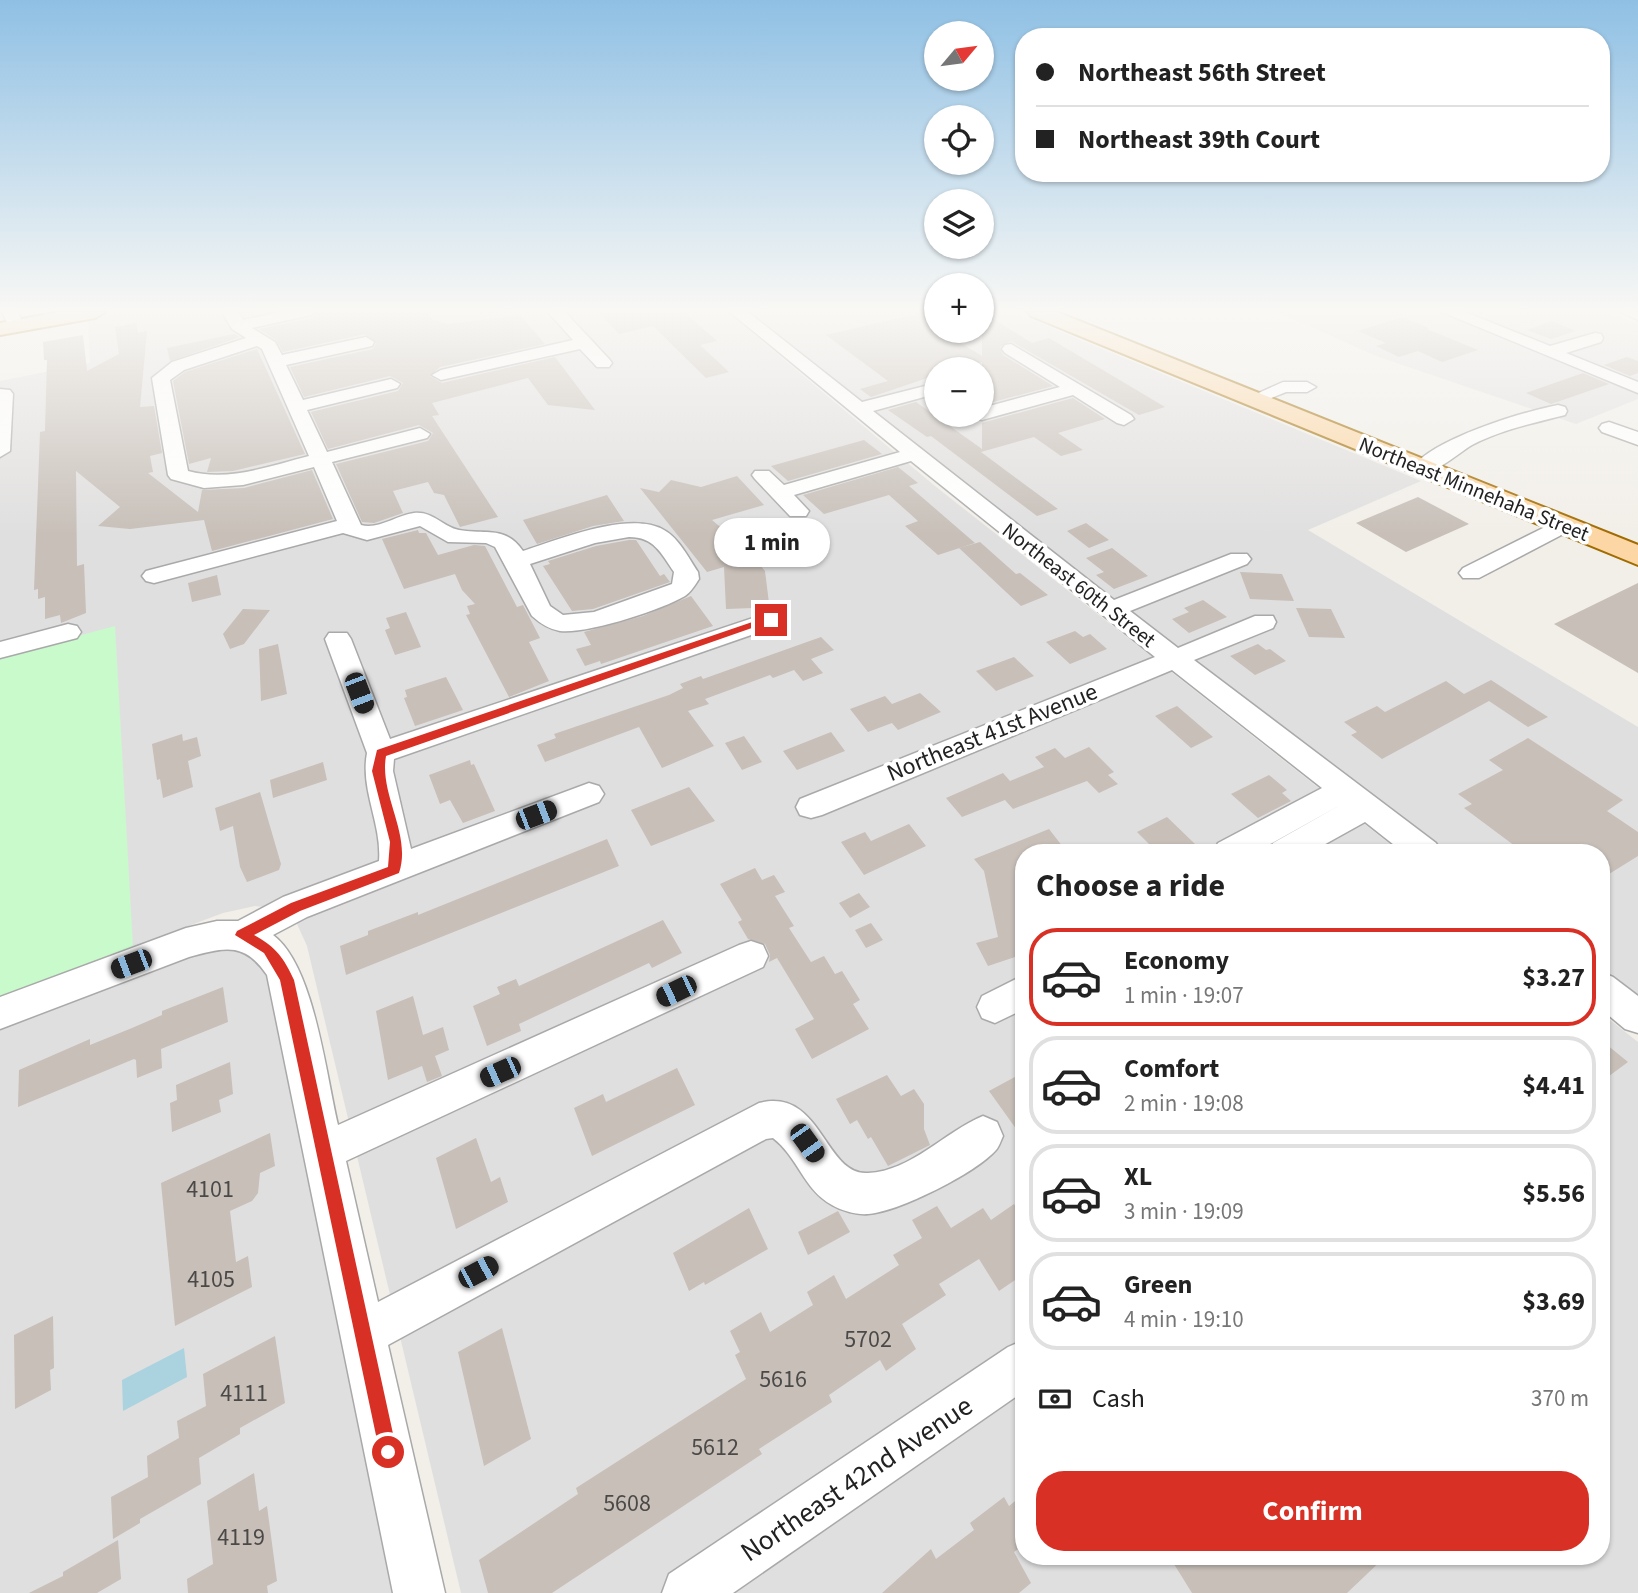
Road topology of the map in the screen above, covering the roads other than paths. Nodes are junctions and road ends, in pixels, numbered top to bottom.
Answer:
1 (162, 386) edge
2 (287, 386) edge
3 (381, 386) edge
4 (830, 386) edge
5 (1070, 386) edge
6 (1220, 386) edge
7 (1307, 387) dead end
8 (1074, 389) junction
9 (4, 394) dead end
10 (924, 394) edge
11 (1254, 400) junction
12 (297, 407) junction
13 (858, 409) junction
14 (994, 411) edge
15 (1558, 411) dead end
16 (1124, 419) dead end
17 (1609, 428) dead end
18 (419, 434) dead end
19 (1638, 439) edge
20 (0, 451) edge
21 (914, 454) junction
22 (321, 458) junction
23 (1422, 468) junction
24 (762, 475) dead end
25 (780, 493) junction
26 (417, 498) dead end
27 (798, 511) dead end
28 (414, 520) junction
29 (347, 525) junction
30 (1563, 525) junction
31 (1638, 556) edge
32 (1239, 559) dead end
33 (516, 561) junction
34 (1471, 573) dead end
35 (154, 576) dead end
36 (1111, 610) junction
37 (771, 620) dead end
38 (1264, 622) dead end
39 (68, 632) dead end
40 (338, 639) dead end
41 (0, 650) edge
42 (1173, 658) junction
43 (381, 753) junction
44 (589, 794) dead end
45 (1355, 799) junction
46 (811, 807) dead end
47 (1247, 844) edge
48 (1295, 844) edge
49 (1414, 844) edge
50 (394, 870) junction
51 (242, 935) junction
52 (751, 956) dead end
53 (1610, 995) edge
54 (0, 1013) edge
55 (1638, 1017) edge
56 (983, 1136) dead end
57 (322, 1152) junction
58 (362, 1335) junction
59 (1015, 1369) edge
60 (419, 1593) edge
61 (688, 1593) edge

1 - 22 street
2 - 12 street
3 - 12 street
4 - 13 street, Northeast 60th Street
5 - 8 street
6 - 11 main road, Northeast Minnehaha Street
7 - 11 street
8 - 14 street
8 - 16 street
9 - 20 street
10 - 13 street
11 - 23 main road, Northeast Minnehaha Street
12 - 22 street
13 - 21 street, Northeast 60th Street
15 - 23 street
17 - 19 street
18 - 22 street
21 - 25 street
21 - 36 street, Northeast 60th Street
22 - 29 street
23 - 30 main road, Northeast Minnehaha Street
24 - 25 street
25 - 27 street
26 - 28 street
28 - 29 street
28 - 33 street
29 - 35 street
30 - 31 main road, Northeast Minnehaha Street
30 - 34 street
32 - 36 street
33 - 33 street
36 - 42 street, Northeast 60th Street
37 - 43 street
38 - 42 street, Northeast 41st Avenue
39 - 41 street
40 - 43 street
42 - 45 street, Northeast 60th Street
42 - 46 street, Northeast 41st Avenue
43 - 50 street
44 - 50 street
45 - 47 street
45 - 48 street
45 - 49 street, Northeast 60th Street
50 - 51 street
51 - 54 street
51 - 57 street
52 - 57 street
53 - 55 street
56 - 58 street
57 - 58 street
58 - 60 street
59 - 61 street, Northeast 42nd Avenue

